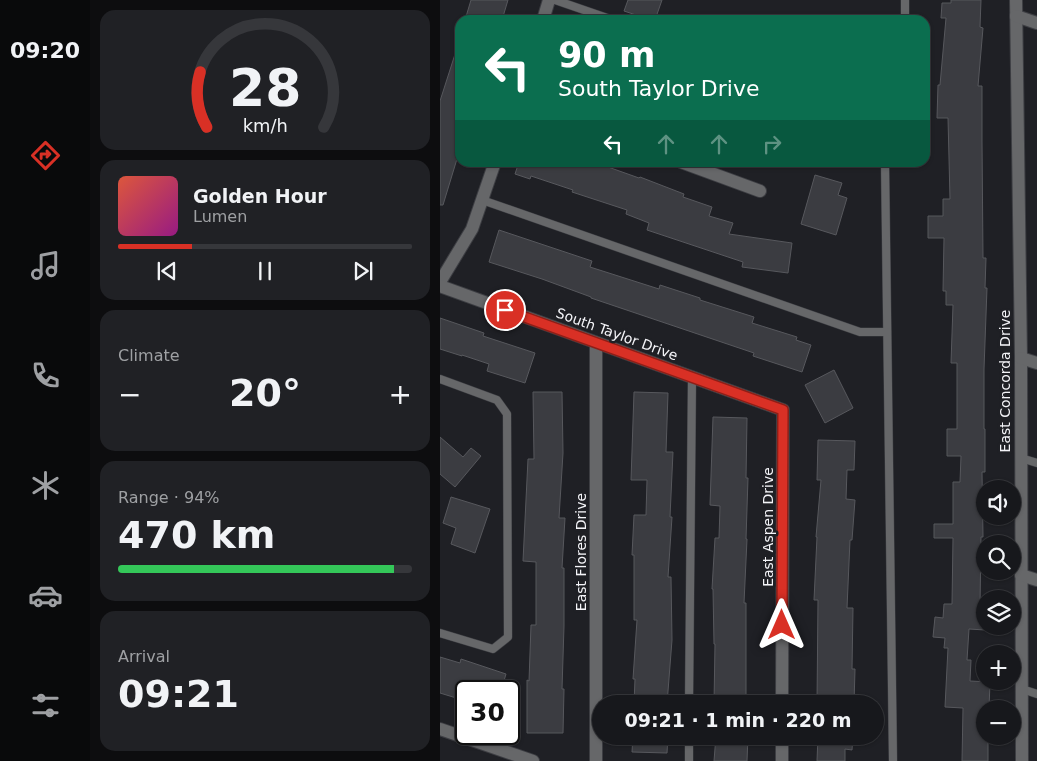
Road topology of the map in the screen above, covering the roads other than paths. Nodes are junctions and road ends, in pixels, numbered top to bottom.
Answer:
1 (549, 0) edge
2 (555, 0) edge
3 (905, 0) edge
4 (1016, 0) edge
5 (544, 15) edge
6 (598, 15) edge
7 (905, 15) edge
8 (1016, 16) junction
9 (1037, 23) edge
10 (493, 167) edge
11 (695, 167) edge
12 (885, 167) edge
13 (760, 191) dead end
14 (482, 200) junction
15 (440, 282) edge
16 (440, 286) edge
17 (887, 332) junction
18 (596, 343) junction
19 (1021, 358) junction
20 (1037, 363) edge
21 (692, 378) junction
22 (440, 379) edge
23 (783, 410) joint
24 (1021, 458) junction
25 (1037, 464) edge
26 (1021, 535) edge
27 (1021, 575) joint
28 (1037, 580) edge
29 (440, 633) edge
30 (1022, 689) junction
31 (1037, 694) edge
32 (689, 695) edge
33 (782, 695) edge
34 (440, 729) edge
35 (689, 745) edge
36 (782, 745) edge
37 (517, 758) edge
38 (533, 761) edge
39 (596, 761) edge
40 (689, 761) edge
41 (782, 761) edge
42 (893, 761) edge
43 (1022, 761) edge

1 - 5 street
2 - 6 lane
3 - 7 lane
4 - 8 street, East Concorda Drive
8 - 9 street
8 - 19 street, East Concorda Drive
10 - 14 street
11 - 13 street
12 - 17 lane
14 - 15 street
14 - 17 lane
16 - 18 street, South Taylor Drive
17 - 42 lane
18 - 21 street, South Taylor Drive
18 - 39 street, East Flores Drive
19 - 20 street
19 - 24 street, East Concorda Drive
21 - 23 street, South Taylor Drive
21 - 32 lane
22 - 29 lane
23 - 33 street, East Aspen Drive
24 - 25 lane
24 - 26 street, East Concorda Drive
27 - 28 street
27 - 30 street, East Concorda Drive
30 - 31 lane
30 - 43 street, East Concorda Drive
34 - 37 street
35 - 40 lane
36 - 41 street
37 - 38 street

